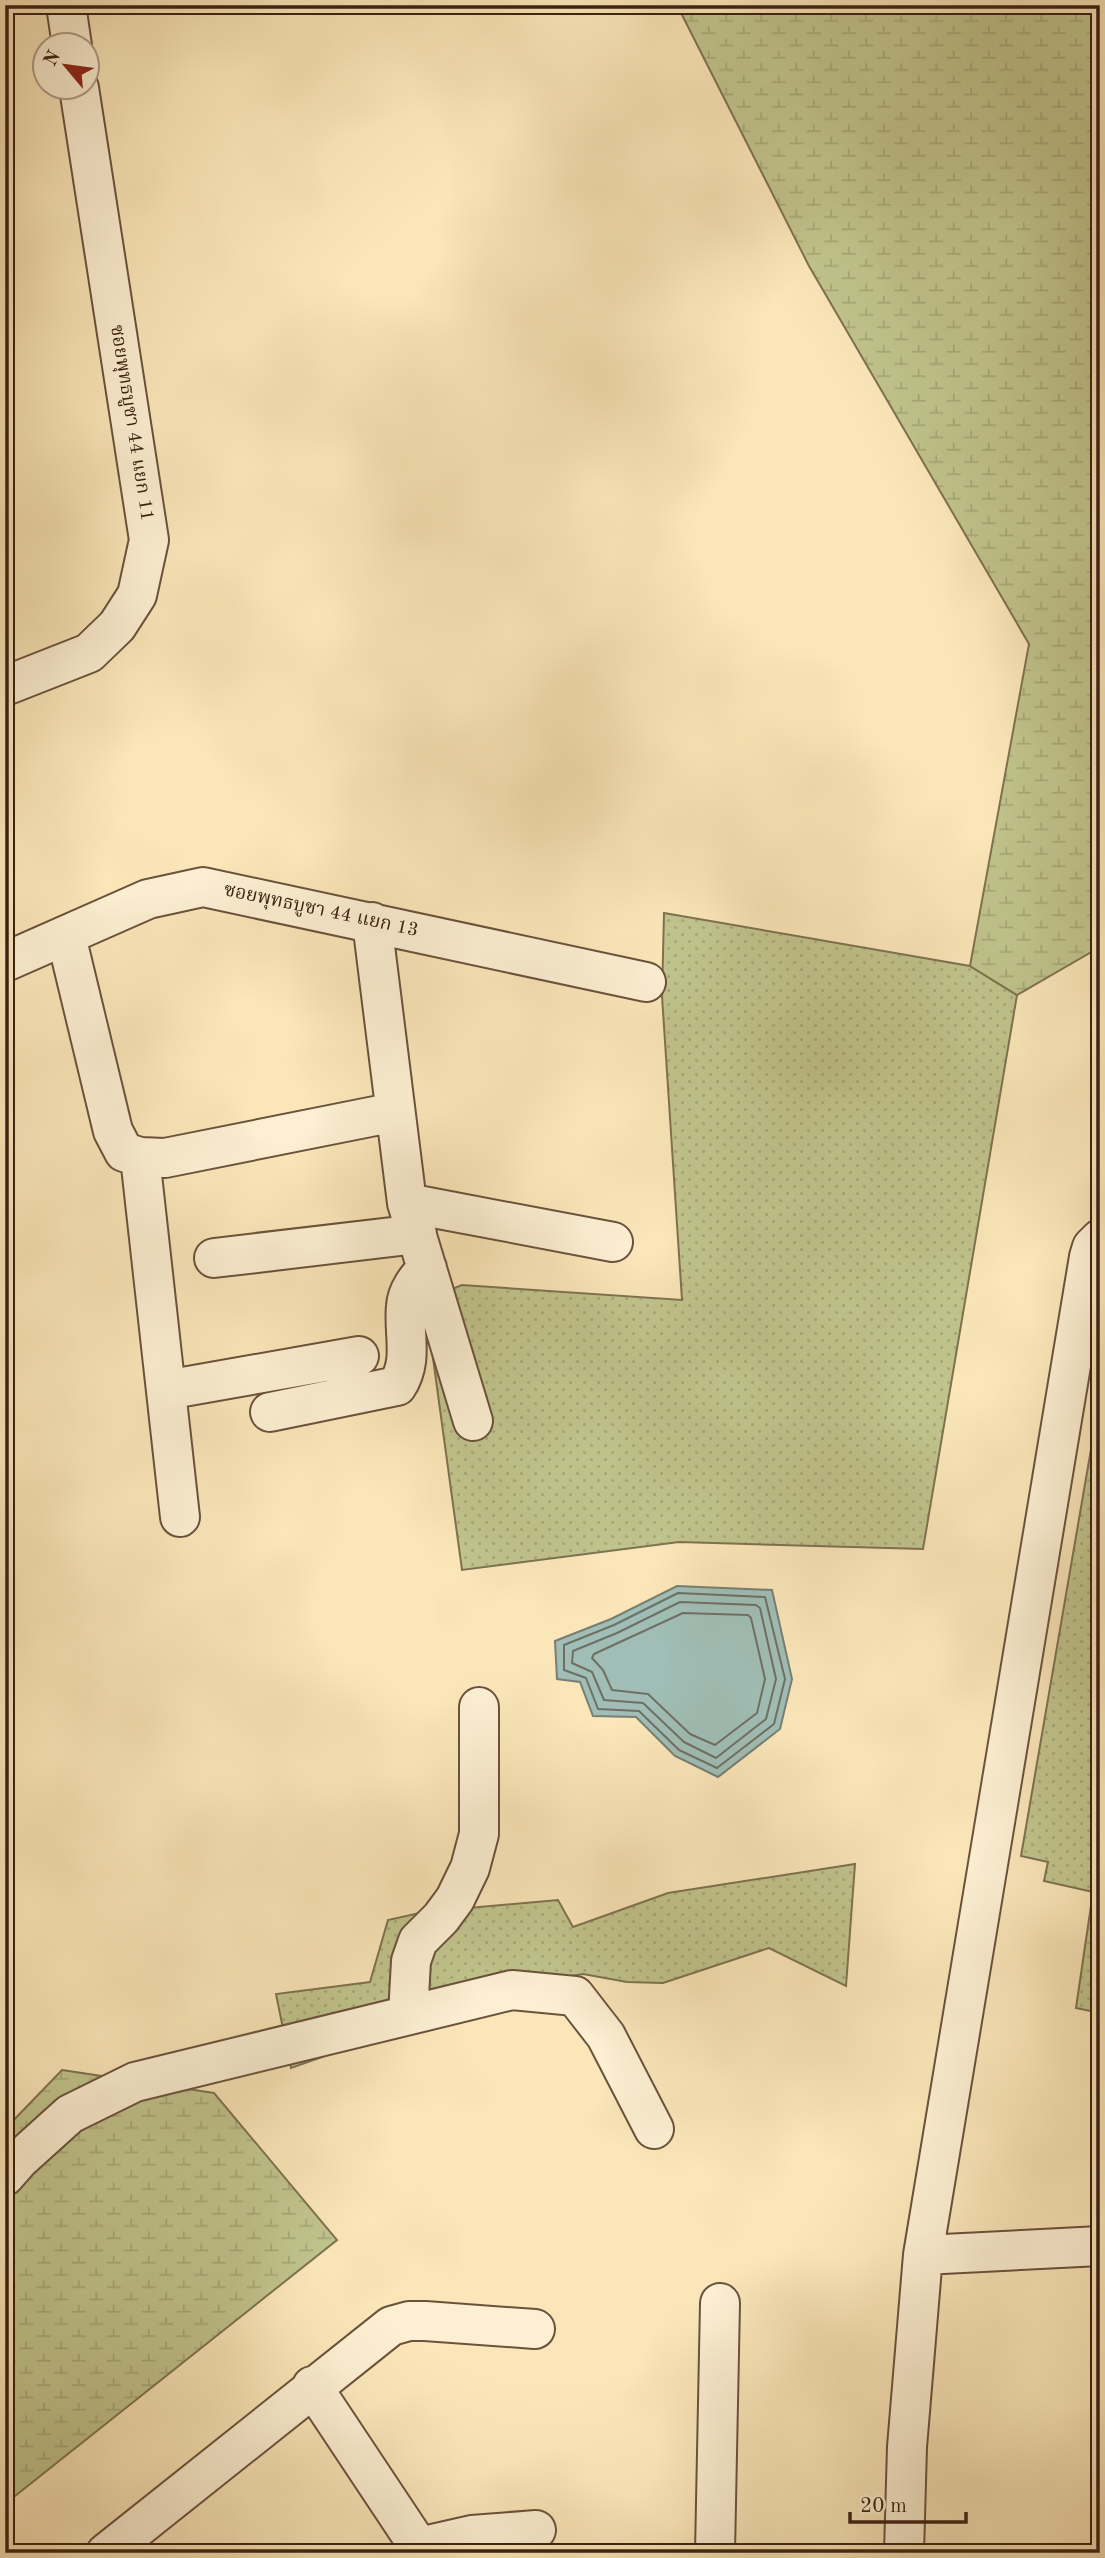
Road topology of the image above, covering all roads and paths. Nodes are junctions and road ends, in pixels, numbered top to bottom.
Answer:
1 (66, 5) edge
2 (70, 32) edge
3 (81, 102) edge
4 (5, 686) edge
5 (372, 922) junction
6 (66, 936) junction
7 (5, 962) edge
8 (646, 982) dead end
9 (396, 1112) junction
10 (140, 1157) junction
11 (417, 1235) junction
12 (1100, 1239) edge
13 (612, 1242) dead end
14 (214, 1258) dead end
15 (359, 1356) dead end
16 (166, 1390) junction
17 (270, 1412) dead end
18 (472, 1421) dead end
19 (180, 1517) dead end
20 (479, 1707) dead end
21 (408, 2015) junction
22 (654, 2129) dead end
23 (5, 2176) edge
24 (1100, 2246) edge
25 (923, 2255) junction
26 (720, 2303) dead end
27 (536, 2329) dead end
28 (312, 2386) junction
29 (536, 2530) dead end
30 (416, 2550) edge
31 (106, 2553) edge
32 (715, 2553) edge
33 (904, 2553) edge

1 - 2 street
3 - 4 street, ซอยพุทธบูชา 44 แยก 11
5 - 6 street, ซอยพุทธบูชา 44 แยก 13
5 - 8 street, ซอยพุทธบูชา 44 แยก 13
5 - 9 street
6 - 7 street, ซอยพุทธบูชา 44 แยก 13
6 - 10 street
9 - 10 street
9 - 11 street
10 - 16 street
11 - 13 street
11 - 14 street
11 - 17 street
11 - 18 street
12 - 25 street
15 - 16 street
16 - 19 street
20 - 21 street
21 - 22 street
21 - 23 street
24 - 25 street
25 - 33 street
26 - 32 street
27 - 28 street
28 - 30 street
28 - 31 street
29 - 30 street

